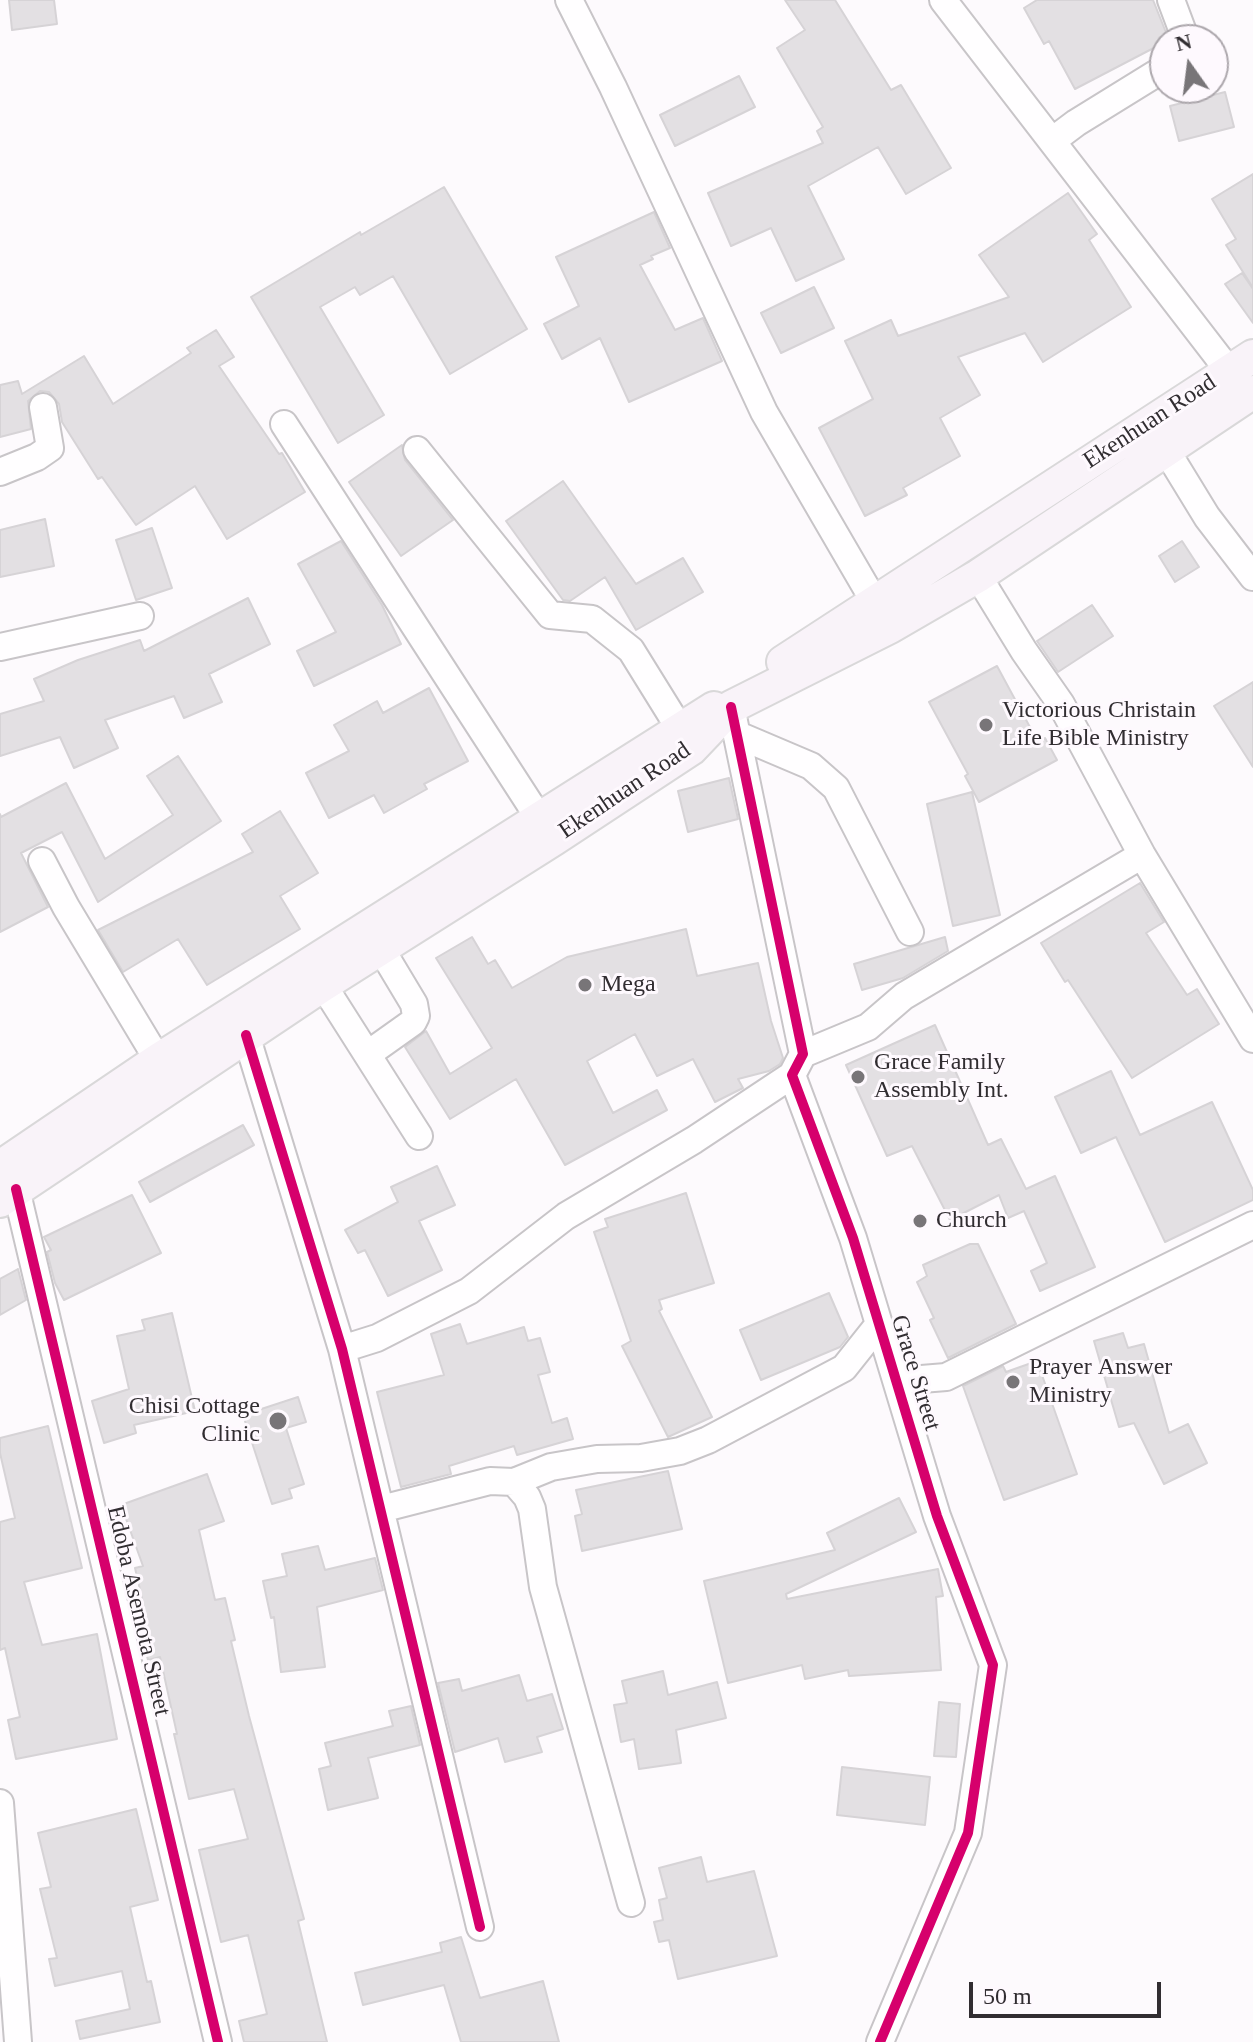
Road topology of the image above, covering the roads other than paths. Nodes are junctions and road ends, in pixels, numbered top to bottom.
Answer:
1 (569, 0) edge
2 (943, 0) edge
3 (1171, 0) edge
4 (1180, 24) edge
5 (1149, 78) edge
6 (1052, 141) junction
7 (1248, 383) edge
8 (43, 407) dead end
9 (284, 424) dead end
10 (417, 450) dead end
11 (1166, 450) junction
12 (0, 472) edge
13 (978, 576) junction
14 (1253, 577) edge
15 (874, 601) junction
16 (140, 616) dead end
17 (0, 647) edge
18 (734, 721) junction
19 (680, 729) junction
20 (539, 818) junction
21 (1142, 855) junction
22 (42, 861) dead end
23 (910, 932) dead end
24 (381, 949) junction
25 (323, 985) junction
26 (246, 1035) junction
27 (1253, 1039) edge
28 (368, 1054) junction
29 (158, 1060) junction
30 (797, 1064) junction
31 (419, 1136) dead end
32 (5, 1186) edge
33 (1253, 1225) edge
34 (879, 1324) junction
35 (342, 1349) junction
36 (897, 1381) junction
37 (514, 1482) junction
38 (381, 1509) junction
39 (0, 1803) edge
40 (631, 1903) dead end
41 (480, 1927) dead end
42 (18, 2042) edge
43 (218, 2042) edge
44 (880, 2042) edge

1 - 15 street
2 - 6 street
3 - 4 street
5 - 6 street
6 - 7 street
7 - 11 main road, Ekenhuan Road
7 - 15 main road, Ekenhuan Road
8 - 12 street
9 - 20 street
10 - 19 street
11 - 13 main road, Ekenhuan Road
11 - 14 street
13 - 18 main road, Ekenhuan Road
13 - 21 street
15 - 19 main road, Ekenhuan Road
16 - 17 street
18 - 23 street
18 - 24 main road, Ekenhuan Road
18 - 30 street, Grace Street
19 - 20 main road, Ekenhuan Road
20 - 29 main road, Ekenhuan Road
21 - 27 street
21 - 30 street
22 - 29 street
24 - 25 main road, Ekenhuan Road
24 - 28 street
25 - 26 main road, Ekenhuan Road
25 - 28 street
26 - 32 main road, Ekenhuan Road
26 - 35 street
28 - 31 street
29 - 32 main road, Ekenhuan Road
30 - 34 street, Grace Street
30 - 35 street
32 - 43 street, Edoba Asemota Street
33 - 36 street
34 - 36 street, Grace Street
34 - 37 street
35 - 38 street
36 - 44 street, Grace Street
37 - 38 street
37 - 40 street
38 - 41 street
39 - 42 street

